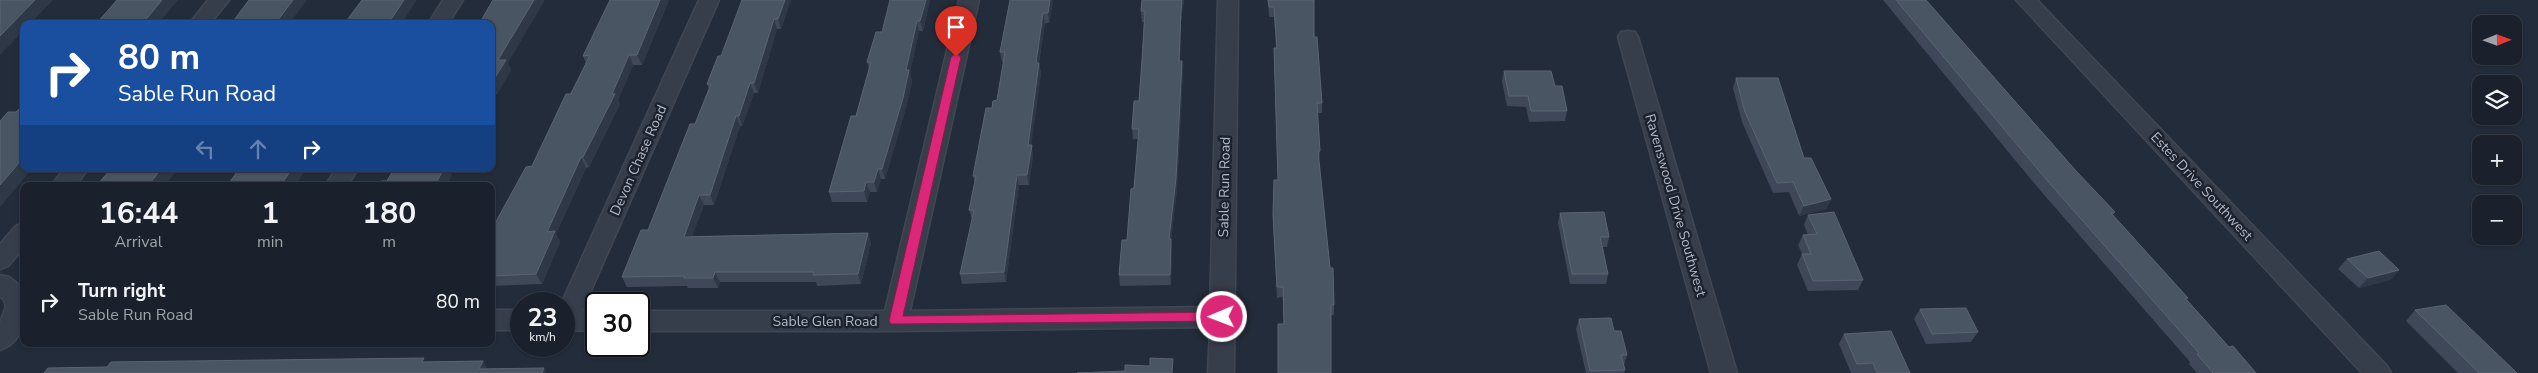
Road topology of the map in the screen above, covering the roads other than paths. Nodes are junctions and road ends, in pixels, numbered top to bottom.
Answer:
1 (219, 0) edge
2 (453, 0) edge
3 (709, 0) edge
4 (969, 0) edge
5 (1228, 0) edge
6 (2026, 0) edge
7 (202, 20) edge
8 (440, 20) edge
9 (1628, 37) dead end
10 (74, 172) edge
11 (66, 182) edge
12 (20, 237) edge
13 (0, 260) edge
14 (0, 284) edge
15 (575, 298) edge
16 (1222, 317) junction
17 (495, 320) edge
18 (510, 320) edge
19 (650, 321) edge
20 (895, 321) junction
21 (11, 333) edge
22 (1221, 373) edge
23 (1724, 373) edge
24 (2378, 373) edge

1 - 7 street
2 - 8 street
3 - 15 street, Devon Chase Road
4 - 20 street
5 - 16 street, Sable Run Road
6 - 24 street, Estes Drive Southwest
9 - 23 street, Ravenswood Drive Southwest
10 - 11 street
12 - 13 street
14 - 21 street
16 - 20 street, Sable Glen Road
16 - 22 street, Sable Run Road
17 - 18 street
19 - 20 street, Sable Glen Road

